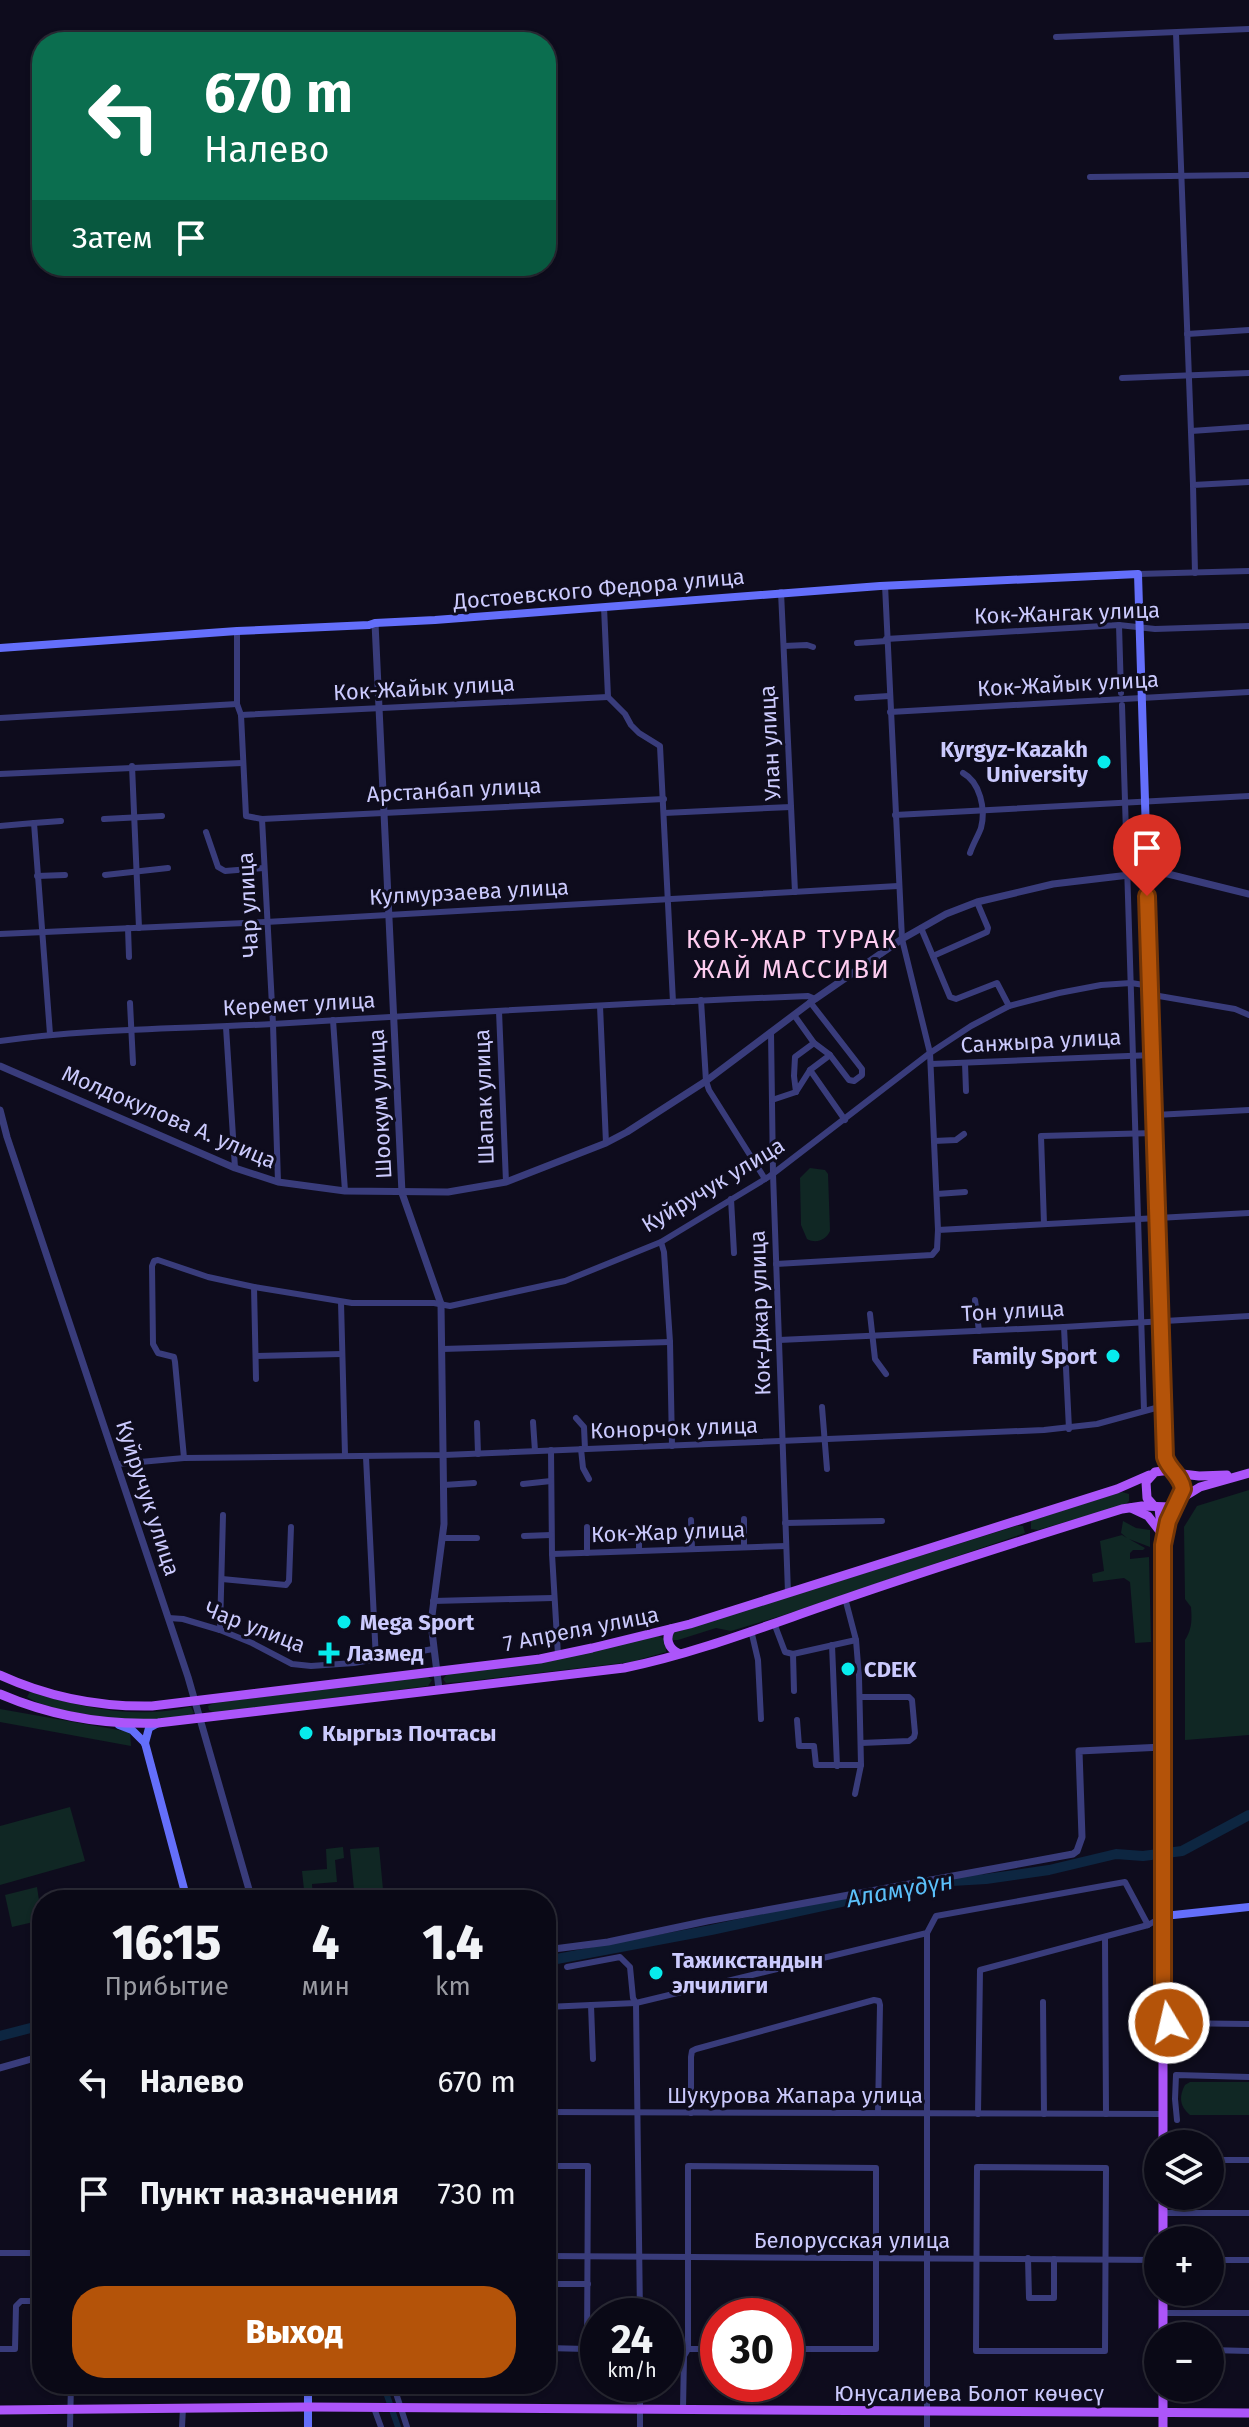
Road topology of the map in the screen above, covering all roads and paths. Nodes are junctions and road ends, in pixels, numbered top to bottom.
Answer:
1 (1249, 29) edge
2 (1176, 33) junction
3 (1056, 37) dead end
4 (1249, 175) edge
5 (1181, 176) junction
6 (1090, 177) dead end
7 (1249, 330) edge
8 (1187, 334) junction
9 (1249, 373) edge
10 (1189, 376) junction
11 (1122, 378) dead end
12 (1249, 427) edge
13 (1191, 431) junction
14 (1249, 482) edge
15 (1193, 485) junction
16 (1249, 571) edge
17 (1198, 572) junction
18 (1138, 574) junction
19 (885, 585) junction
20 (781, 592) junction
21 (604, 607) junction
22 (375, 623) junction
23 (1119, 625) junction
24 (1249, 626) edge
25 (1140, 628) junction
26 (237, 631) junction
27 (886, 640) junction
28 (857, 643) dead end
29 (784, 646) junction
30 (813, 647) dead end
31 (0, 648) edge
32 (1249, 692) edge
33 (1121, 693) dead end
34 (889, 696) junction
35 (608, 697) junction
36 (857, 698) dead end
37 (1141, 698) junction
38 (237, 704) junction
39 (1122, 705) dead end
40 (379, 708) junction
41 (890, 712) junction
42 (241, 715) junction
43 (0, 718) edge
44 (242, 763) junction
45 (132, 766) junction
46 (963, 773) dead end
47 (0, 774) edge
48 (1249, 796) edge
49 (664, 799) junction
50 (1144, 801) junction
51 (1126, 802) junction
52 (791, 807) junction
53 (981, 810) junction
54 (384, 811) junction
55 (664, 813) junction
56 (895, 815) junction
57 (162, 816) dead end
58 (134, 818) junction
59 (104, 819) dead end
60 (262, 819) junction
61 (61, 821) dead end
62 (34, 823) junction
63 (0, 826) edge
64 (206, 832) dead end
65 (970, 853) dead end
66 (168, 868) dead end
67 (264, 868) junction
68 (137, 872) junction
69 (1146, 873) junction
70 (1127, 874) junction
71 (65, 875) dead end
72 (105, 875) dead end
73 (37, 876) junction
74 (898, 886) junction
75 (795, 892) junction
76 (1249, 894) edge
77 (667, 900) junction
78 (977, 902) junction
79 (389, 914) junction
80 (266, 922) junction
81 (128, 928) junction
82 (139, 928) junction
83 (921, 928) junction
84 (41, 930) junction
85 (0, 934) edge
86 (902, 939) junction
87 (933, 956) junction
88 (129, 957) dead end
89 (1131, 983) junction
90 (1151, 986) junction
91 (701, 1000) junction
92 (812, 1000) junction
93 (673, 1002) junction
94 (130, 1003) dead end
95 (600, 1006) junction
96 (1009, 1006) junction
97 (499, 1011) junction
98 (794, 1015) junction
99 (1249, 1015) edge
100 (393, 1017) junction
101 (333, 1020) junction
102 (273, 1024) junction
103 (226, 1027) junction
104 (132, 1030) junction
105 (771, 1032) junction
106 (50, 1034) junction
107 (0, 1041) edge
108 (814, 1043) junction
109 (930, 1053) junction
110 (830, 1055) junction
111 (1134, 1055) junction
112 (1153, 1055) junction
113 (133, 1063) dead end
114 (965, 1063) junction
115 (931, 1064) junction
116 (0, 1066) edge
117 (810, 1070) junction
118 (706, 1081) junction
119 (966, 1091) dead end
120 (796, 1092) junction
121 (772, 1100) junction
122 (0, 1110) edge
123 (1249, 1110) edge
124 (1155, 1115) junction
125 (845, 1120) junction
126 (1136, 1133) junction
127 (1155, 1133) junction
128 (964, 1134) dead end
129 (934, 1141) junction
130 (606, 1143) junction
131 (235, 1168) junction
132 (773, 1174) junction
133 (765, 1179) junction
134 (278, 1182) junction
135 (506, 1182) junction
136 (345, 1191) junction
137 (965, 1192) dead end
138 (402, 1193) junction
139 (937, 1194) junction
140 (731, 1199) junction
141 (1249, 1213) edge
142 (1158, 1217) junction
143 (1137, 1218) junction
144 (1044, 1224) junction
145 (938, 1230) junction
146 (661, 1242) junction
147 (734, 1253) dead end
148 (776, 1264) junction
149 (254, 1287) junction
150 (975, 1300) dead end
151 (341, 1302) junction
152 (441, 1304) junction
153 (870, 1314) dead end
154 (1249, 1316) edge
155 (1161, 1321) junction
156 (1142, 1322) junction
157 (1064, 1327) junction
158 (979, 1331) junction
159 (871, 1336) junction
160 (779, 1340) junction
161 (670, 1342) junction
162 (442, 1349) junction
163 (342, 1354) junction
164 (256, 1356) junction
165 (886, 1374) dead end
166 (256, 1379) dead end
167 (1163, 1406) junction
168 (822, 1407) dead end
169 (1144, 1410) junction
170 (576, 1418) dead end
171 (533, 1422) dead end
172 (477, 1423) dead end
173 (1069, 1429) junction
174 (823, 1440) junction
175 (782, 1442) junction
176 (672, 1446) junction
177 (583, 1449) junction
178 (551, 1450) junction
179 (1165, 1450) junction
180 (535, 1451) junction
181 (478, 1454) junction
182 (345, 1455) junction
183 (444, 1455) junction
184 (366, 1457) junction
185 (184, 1458) junction
186 (118, 1464) junction
187 (827, 1469) dead end
188 (1154, 1472) junction
189 (1172, 1472) junction
190 (1246, 1474) edge
191 (589, 1479) dead end
192 (551, 1481) junction
193 (474, 1483) dead end
194 (523, 1484) dead end
195 (444, 1485) junction
196 (1178, 1502) junction
197 (1157, 1507) junction
198 (1128, 1508) junction
199 (223, 1515) dead end
200 (744, 1519) dead end
201 (1024, 1519) junction
202 (691, 1520) dead end
203 (882, 1521) dead end
204 (785, 1523) junction
205 (291, 1527) dead end
206 (587, 1527) dead end
207 (639, 1527) dead end
208 (551, 1535) junction
209 (524, 1536) dead end
210 (442, 1538) junction
211 (477, 1538) dead end
212 (1030, 1538) junction
213 (1163, 1545) junction
214 (786, 1546) junction
215 (744, 1547) junction
216 (692, 1549) junction
217 (639, 1551) junction
218 (587, 1553) junction
219 (552, 1554) junction
220 (222, 1579) junction
221 (788, 1593) junction
222 (553, 1598) junction
223 (845, 1598) junction
224 (433, 1601) junction
225 (169, 1618) junction
226 (774, 1623) junction
227 (671, 1629) junction
228 (220, 1630) junction
229 (751, 1630) junction
230 (856, 1640) junction
231 (832, 1645) junction
232 (433, 1649) junction
233 (678, 1653) junction
234 (793, 1654) junction
235 (558, 1655) junction
236 (376, 1660) junction
237 (436, 1671) junction
238 (0, 1675) edge
239 (26, 1686) junction
240 (439, 1689) junction
241 (794, 1691) dead end
242 (0, 1694) edge
243 (860, 1697) junction
244 (195, 1701) junction
245 (0, 1703) edge
246 (22, 1703) junction
247 (200, 1718) junction
248 (761, 1719) dead end
249 (797, 1720) dead end
250 (108, 1722) junction
251 (158, 1723) junction
252 (145, 1743) junction
253 (861, 1743) junction
254 (1163, 1747) junction
255 (861, 1765) junction
256 (837, 1766) junction
257 (855, 1794) dead end
258 (184, 1890) edge
259 (249, 1890) edge
260 (1249, 1907) edge
261 (1164, 1916) junction
262 (1148, 1925) junction
263 (927, 1933) junction
264 (1105, 1938) junction
265 (556, 1949) edge
266 (567, 1967) dead end
267 (1043, 2002) dead end
268 (636, 2003) junction
269 (591, 2005) junction
270 (556, 2007) edge
271 (1163, 2023) junction
272 (1249, 2024) edge
273 (32, 2059) edge
274 (593, 2059) dead end
275 (0, 2068) edge
276 (1249, 2077) edge
277 (556, 2112) edge
278 (639, 2113) junction
279 (691, 2113) junction
280 (878, 2113) junction
281 (927, 2114) junction
282 (978, 2114) junction
283 (1044, 2114) junction
284 (1106, 2114) junction
285 (1163, 2114) junction
286 (1177, 2120) dead end
287 (1163, 2130) edge
288 (1224, 2160) edge
289 (1249, 2160) edge
290 (556, 2166) edge
291 (1163, 2213) joint
292 (1249, 2213) edge
293 (1163, 2226) edge
294 (0, 2253) edge
295 (32, 2253) edge
296 (556, 2256) edge
297 (977, 2257) junction
298 (589, 2258) junction
299 (639, 2258) junction
300 (688, 2258) junction
301 (1028, 2258) junction
302 (876, 2259) junction
303 (926, 2259) junction
304 (1054, 2259) junction
305 (1106, 2260) junction
306 (1144, 2260) edge
307 (1224, 2260) edge
308 (1249, 2260) edge
309 (556, 2284) edge
310 (588, 2284) junction
311 (640, 2298) edge
312 (32, 2301) edge
313 (1163, 2306) edge
314 (1163, 2313) junction
315 (1249, 2313) edge
316 (1163, 2322) edge
317 (556, 2348) edge
318 (0, 2349) edge
319 (688, 2349) junction
320 (700, 2349) edge
321 (804, 2349) edge
322 (1224, 2350) edge
323 (1249, 2351) edge
324 (71, 2394) edge
325 (308, 2394) edge
326 (396, 2394) edge
327 (640, 2402) edge
328 (1163, 2402) edge
329 (308, 2407) junction
330 (183, 2408) junction
331 (378, 2408) junction
332 (401, 2408) junction
333 (640, 2409) junction
334 (683, 2409) junction
335 (0, 2410) edge
336 (71, 2410) junction
337 (927, 2411) junction
338 (1163, 2412) junction
339 (1249, 2413) edge
340 (70, 2427) edge
341 (182, 2427) edge
342 (308, 2427) edge
343 (381, 2427) edge
344 (407, 2427) edge
345 (640, 2427) edge
346 (927, 2427) edge
347 (1163, 2427) edge

1 - 2 street
2 - 3 street
2 - 5 street
4 - 5 street
5 - 6 street
5 - 8 street
7 - 8 street
8 - 10 street
9 - 10 street
10 - 11 street
10 - 13 street
12 - 13 street
13 - 15 street
14 - 15 street
15 - 17 street
16 - 17 street, Достоевского Федора улица
17 - 18 street, Достоевского Федора улица
18 - 19 main road, Достоевского Федора улица
18 - 25 main road
19 - 20 main road, Достоевского Федора улица
19 - 27 street
20 - 21 main road, Достоевского Федора улица
20 - 29 street, Улан улица
21 - 22 main road, Достоевского Федора улица
21 - 35 street
22 - 26 main road, Достоевского Федора улица
22 - 40 street, Шоокум улица
23 - 25 street, Кок-Жангак улица
23 - 27 street, Кок-Жангак улица
23 - 33 street
24 - 25 street, Кок-Жангак улица
25 - 37 main road
26 - 31 main road, Достоевского Федора улица
26 - 38 street
27 - 28 street, Кок-Жангак улица
27 - 34 street
29 - 30 street
29 - 52 street, Улан улица
32 - 37 street, Кок-Жайык улица
34 - 36 street
34 - 41 street
35 - 40 street, Кок-Жайык улица
35 - 49 street
37 - 41 street, Кок-Жайык улица
37 - 50 main road
38 - 42 street
38 - 43 street
39 - 51 street
40 - 42 street, Кок-Жайык улица
40 - 54 street, Шоокум улица
41 - 56 street
42 - 44 street
44 - 45 street
44 - 60 street, Арстанбап улица
45 - 47 street
45 - 58 street
46 - 53 street
48 - 50 street
49 - 54 street, Арстанбап улица
49 - 55 street
50 - 51 street
50 - 69 main road
51 - 53 street
51 - 70 street
52 - 55 street
52 - 75 street, Улан улица
53 - 56 street
53 - 65 street
54 - 60 street, Арстанбап улица
54 - 79 street, Шоокум улица
55 - 77 street
56 - 74 street
57 - 58 street
58 - 59 street
58 - 68 street
60 - 67 street, Чар улица
61 - 62 street
62 - 63 street
62 - 73 street
64 - 67 street
66 - 68 street
67 - 80 street, Чар улица
68 - 72 street
68 - 82 street
69 - 70 street, Молдокулова А. улица
69 - 76 street, Молдокулова А. улица
69 - 90 main road
70 - 78 street, Молдокулова А. улица
70 - 89 street
71 - 73 street
73 - 84 street
74 - 75 street, Кулмурзаева улица
74 - 86 street
75 - 77 street, Кулмурзаева улица
77 - 79 street, Кулмурзаева улица
77 - 93 street
78 - 83 street, Молдокулова А. улица
78 - 87 street
79 - 80 street, Кулмурзаева улица
79 - 100 street, Шоокум улица
80 - 82 street, Кулмурзаева улица
80 - 102 street, Чар улица
81 - 82 street, Кулмурзаева улица
81 - 84 street, Кулмурзаева улица
81 - 88 street
83 - 86 street, Молдокулова А. улица
83 - 87 street
84 - 85 street, Кулмурзаева улица
84 - 106 street
86 - 92 street, Молдокулова А. улица
86 - 109 street, Санжыра улица
87 - 96 street
89 - 90 street, Куйручук улица
89 - 96 street, Куйручук улица
89 - 111 street
90 - 99 street, Куйручук улица
90 - 112 main road
91 - 92 street, Керемет улица
91 - 93 street, Керемет улица
91 - 118 street
92 - 98 street, Молдокулова А. улица
92 - 110 street
93 - 95 street, Керемет улица
94 - 104 street
95 - 97 street, Керемет улица
95 - 130 street
96 - 109 street, Куйручук улица
97 - 100 street, Керемет улица
97 - 135 street, Шапак улица
98 - 105 street, Молдокулова А. улица
98 - 108 street
100 - 101 street, Керемет улица
100 - 138 street, Шоокум улица
101 - 102 street, Керемет улица
101 - 136 street
102 - 103 street, Керемет улица
102 - 134 street, Чар улица
103 - 104 street, Керемет улица
103 - 131 street
104 - 106 street, Керемет улица
104 - 113 street
105 - 118 street, Молдокулова А. улица
105 - 121 street, Кок-Джар улица
106 - 107 street, Керемет улица
108 - 110 street
108 - 120 street
109 - 115 street, Санжыра улица
109 - 125 street, Куйручук улица
110 - 117 street
111 - 112 street, Санжыра улица
111 - 114 street, Санжыра улица
111 - 126 street
112 - 124 main road
114 - 115 street, Санжыра улица
114 - 119 street
115 - 129 street, Санжыра улица
116 - 131 street, Молдокулова А. улица
117 - 120 street
117 - 125 street
118 - 130 street, Молдокулова А. улица
118 - 133 street
120 - 121 street
121 - 132 street, Кок-Джар улица
122 - 186 street, Куйручук улица
123 - 124 street
124 - 127 main road
125 - 132 street, Куйручук улица
126 - 127 street
126 - 143 street
126 - 144 street
127 - 142 main road
128 - 129 street
129 - 139 street, Санжыра улица
130 - 135 street, Молдокулова А. улица
131 - 134 street, Молдокулова А. улица
132 - 133 street, Куйручук улица
132 - 148 street, Кок-Джар улица
133 - 140 street, Куйручук улица
134 - 136 street, Молдокулова А. улица
135 - 138 street, Молдокулова А. улица
136 - 138 street, Молдокулова А. улица
137 - 139 street
138 - 152 street, Шоокум улица
139 - 145 street, Санжыра улица
140 - 146 street, Куйручук улица
140 - 147 street
141 - 142 street
142 - 143 street
142 - 155 main road
143 - 144 street
143 - 156 street
144 - 145 street
145 - 148 street
146 - 152 street, Куйручук улица
146 - 161 street
148 - 160 street, Кок-Джар улица
149 - 151 street, Куйручук улица
149 - 164 street
149 - 185 street, Куйручук улица
150 - 158 street
151 - 152 street, Куйручук улица
151 - 163 street
152 - 162 street, Шоокум улица
153 - 159 street
154 - 155 street, Тон улица
155 - 156 street, Тон улица
155 - 167 main road
156 - 157 street, Тон улица
156 - 169 street
157 - 158 street, Тон улица
157 - 173 street
158 - 159 street, Тон улица
159 - 160 street, Тон улица
159 - 165 street
160 - 175 street, Кок-Джар улица
161 - 162 street
161 - 176 street
162 - 183 street, Шоокум улица
163 - 164 street
163 - 182 street
164 - 166 street
167 - 169 street, Конорчок улица
167 - 179 main road
168 - 174 street
169 - 173 street, Конорчок улица
170 - 177 street
171 - 180 street
172 - 181 street
173 - 174 street, Конорчок улица
174 - 175 street, Конорчок улица
174 - 187 street
175 - 176 street, Конорчок улица
175 - 204 street, Кок-Джар улица
176 - 177 street, Конорчок улица
177 - 178 street, Конорчок улица
177 - 191 street
178 - 180 street, Конорчок улица
178 - 192 street
179 - 188 main road
179 - 189 main road
180 - 181 street, Конорчок улица
181 - 183 street, Конорчок улица
182 - 184 street, Конорчок улица
182 - 185 street, Конорчок улица
183 - 184 street, Конорчок улица
183 - 195 street, Шоокум улица
184 - 236 street
185 - 186 street, Конорчок улица
186 - 225 street, Куйручук улица
188 - 189 main road
188 - 197 main road
188 - 201 main road, 7 Апреля улица
189 - 190 main road
189 - 196 main road
190 - 196 main road
192 - 194 street
192 - 208 street
193 - 195 street
195 - 210 street, Шоокум улица
196 - 197 main road
196 - 213 main road
197 - 198 main road, 7 Апреля улица
197 - 213 main road
198 - 212 main road, 7 Апреля улица
198 - 213 main road
199 - 220 street
200 - 215 street
201 - 212 main road
201 - 221 main road, 7 Апреля улица
202 - 216 street
203 - 204 street
204 - 214 street, Кок-Джар улица
205 - 220 street
206 - 218 street
207 - 217 street
208 - 209 street
208 - 219 street
210 - 211 street
210 - 224 street, Шоокум улица
212 - 223 main road, 7 Апреля улица
213 - 254 main road
214 - 215 street, Кок-Жар улица
214 - 221 street, Кок-Джар улица
215 - 216 street, Кок-Жар улица
216 - 217 street, Кок-Жар улица
217 - 218 street, Кок-Жар улица
218 - 219 street, Кок-Жар улица
219 - 222 street
220 - 228 street
221 - 227 main road, 7 Апреля улица
222 - 224 street
222 - 235 street
223 - 226 main road, 7 Апреля улица
223 - 230 street
224 - 232 street, Шоокум улица
225 - 228 street, Чар улица
225 - 244 street, Куйручук улица
226 - 229 main road, 7 Апреля улица
226 - 234 street
227 - 233 main road
227 - 235 main road, 7 Апреля улица
228 - 236 street, Чар улица
229 - 233 main road, 7 Апреля улица
229 - 248 street
230 - 231 street
230 - 243 street
231 - 234 street
231 - 256 street
232 - 236 street, Чар улица
232 - 237 street, Шоокум улица
233 - 240 main road, 7 Апреля улица
234 - 241 street
235 - 237 main road, 7 Апреля улица
237 - 240 street, Шоокум улица
237 - 244 main road, 7 Апреля улица
238 - 239 main road, 7 Апреля улица
239 - 244 main road, 7 Апреля улица
239 - 246 main road
240 - 247 main road, 7 Апреля улица
242 - 246 main road, 7 Апреля улица
243 - 253 street
243 - 253 street
244 - 247 street, Куйручук улица
245 - 246 main road
246 - 250 main road, 7 Апреля улица
247 - 251 main road, 7 Апреля улица
247 - 259 street, Куйручук улица
249 - 256 street
250 - 251 main road, 7 Апреля улица
250 - 252 main road
251 - 252 main road
252 - 258 main road
253 - 255 street
254 - 261 main road
254 - 265 street
255 - 256 street
255 - 257 street
260 - 261 main road
261 - 262 street
261 - 271 main road
262 - 263 street
262 - 264 street
263 - 268 street
263 - 281 street
264 - 282 street
264 - 284 street
266 - 268 street
267 - 283 street
268 - 269 street
268 - 278 street
269 - 270 street
269 - 274 street
271 - 272 street
271 - 285 main road
273 - 275 street
276 - 286 street
277 - 278 street, Шукурова Жапара улица
278 - 279 street, Шукурова Жапара улица
278 - 299 street
279 - 280 street, Шукурова Жапара улица
279 - 280 street
280 - 281 street, Шукурова Жапара улица
281 - 282 street, Шукурова Жапара улица
281 - 303 street
282 - 283 street, Шукурова Жапара улица
283 - 284 street, Шукурова Жапара улица
284 - 285 street, Шукурова Жапара улица
285 - 287 main road
288 - 289 street
290 - 298 street
291 - 292 street
291 - 293 main road
294 - 295 street
296 - 298 street, Белорусская улица
297 - 301 street, Белорусская улица
297 - 303 street, Белорусская улица
297 - 305 street
297 - 305 street
298 - 299 street, Белорусская улица
298 - 310 street
299 - 300 street, Белорусская улица
299 - 311 street
300 - 302 street, Белорусская улица
300 - 302 street
300 - 319 street
301 - 304 street, Белорусская улица
301 - 304 street
302 - 303 street, Белорусская улица
302 - 321 street
303 - 337 street
304 - 305 street, Белорусская улица
305 - 306 street, Белорусская улица
307 - 308 street
309 - 310 street
310 - 317 street
312 - 318 street
313 - 314 main road
314 - 315 street
314 - 316 main road
319 - 320 street
319 - 334 street
322 - 323 street
324 - 336 street
325 - 329 main road
326 - 332 street
327 - 333 street
328 - 338 main road
329 - 330 main road
329 - 331 main road
329 - 342 main road
330 - 336 main road
330 - 341 street
331 - 332 main road, Юнусалиева Болот көчөсү
331 - 343 street
332 - 333 main road, Юнусалиева Болот көчөсү
332 - 344 street
333 - 334 main road, Юнусалиева Болот көчөсү
333 - 345 street
334 - 337 main road, Юнусалиева Болот көчөсү
335 - 336 main road
336 - 340 street
337 - 338 main road, Юнусалиева Болот көчөсү
337 - 346 street
338 - 339 main road, Юнусалиева Болот көчөсү
338 - 347 main road

